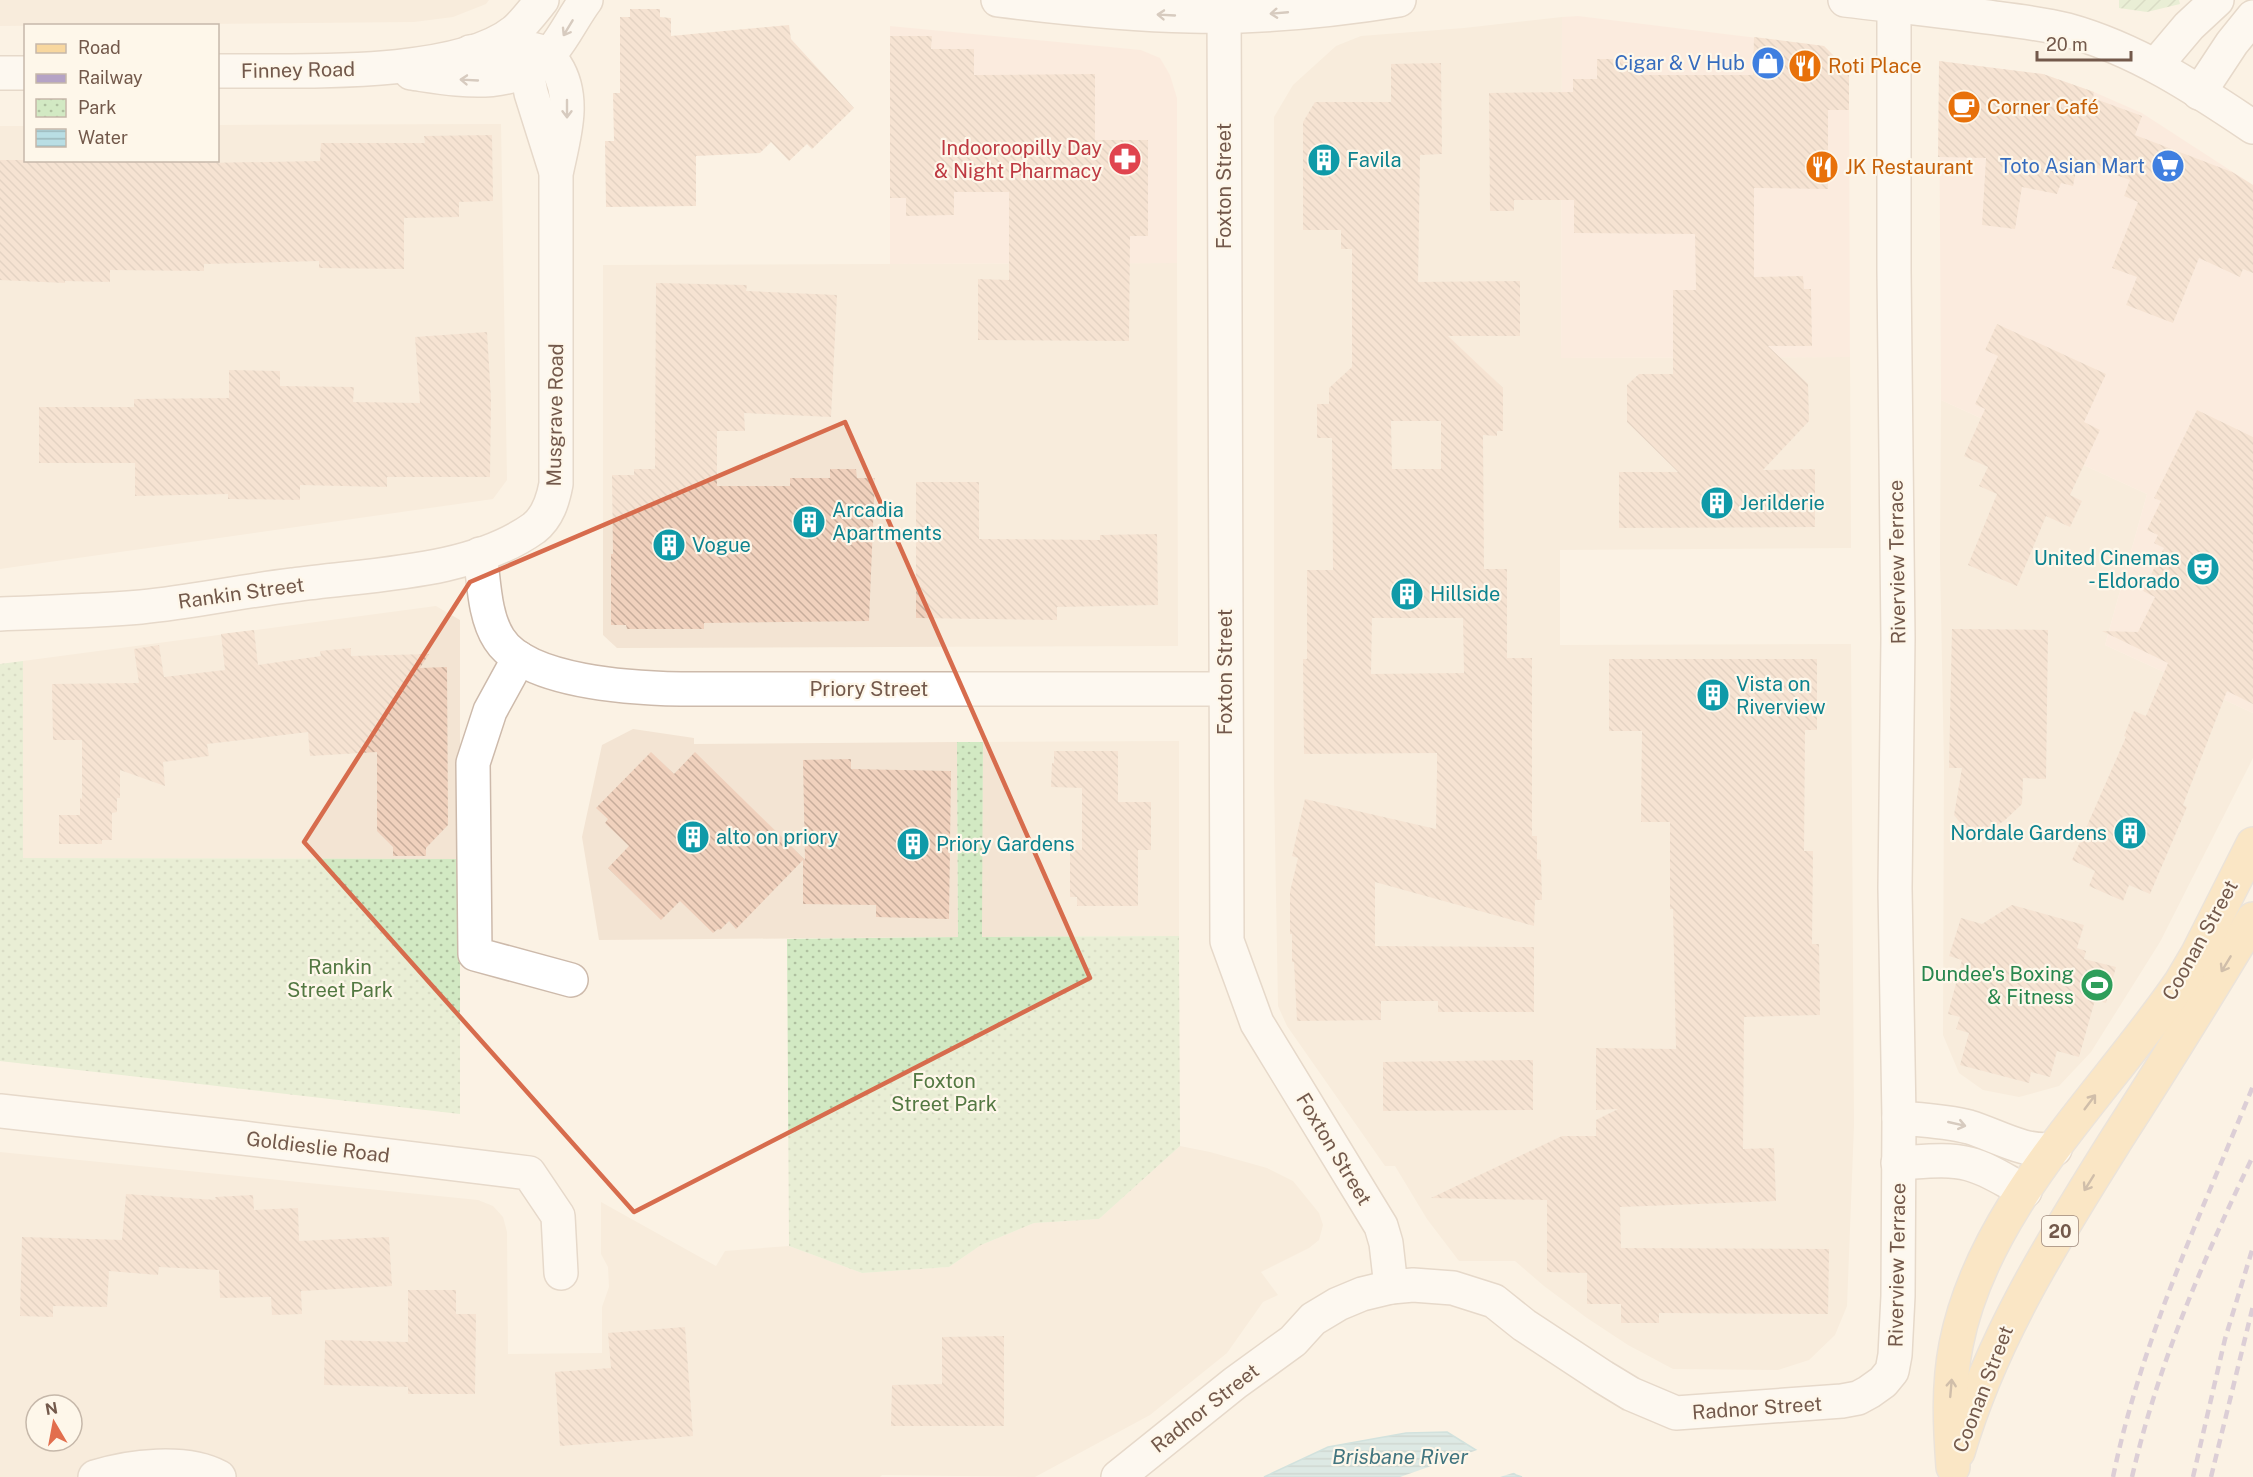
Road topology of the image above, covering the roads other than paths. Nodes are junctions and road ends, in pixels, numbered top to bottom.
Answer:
1 (586, 0) edge
2 (998, 0) edge
3 (1399, 0) edge
4 (1845, 0) edge
5 (2217, 0) edge
6 (1334, 4) edge
7 (1894, 5) junction
8 (534, 8) edge
9 (1224, 8) edge
10 (2253, 17) edge
11 (470, 52) junction
12 (532, 58) junction
13 (2156, 65) junction
14 (379, 68) junction
15 (219, 71) edge
16 (0, 73) edge
17 (24, 73) edge
18 (2199, 93) junction
19 (2253, 127) edge
20 (480, 554) junction
21 (0, 614) edge
22 (519, 658) junction
23 (1225, 689) junction
24 (2253, 843) edge
25 (2253, 920) edge
26 (571, 980) dead end
27 (2199, 1009) junction
28 (0, 1111) edge
29 (1899, 1118) junction
30 (2055, 1149) junction
31 (1898, 1163) junction
32 (2025, 1191) junction
33 (561, 1273) dead end
34 (1391, 1287) junction
35 (1524, 1325) junction
36 (1293, 1341) junction
37 (1869, 1392) joint
38 (1953, 1472) edge
39 (95, 1477) edge
40 (219, 1477) edge
41 (1118, 1477) edge

1 -> 12 street
9 -> 2 street
3 - 6 street
4 - 7 street
5 - 13 street
6 -> 9 street
7 - 13 street
7 - 29 street, Riverview Terrace
8 - 11 street, Finney Road
8 - 12 street
9 - 23 street, Foxton Street
10 - 18 street
11 - 12 street
11 - 14 street, Finney Road
12 -> 14 street, Finney Road
12 - 20 street, Musgrave Road
13 - 18 street
14 - 15 street, Finney Road
16 - 17 street
18 - 19 street
20 - 21 street, Rankin Street
20 - 22 street
22 - 23 street, Priory Street
22 - 26 street
23 - 34 street, Foxton Street
30 -> 24 main road, Coonan Street / 20
25 -> 27 main road, Coonan Street / 20
27 - 32 main road
27 -> 38 main road, Coonan Street / 20
28 - 33 street, Goldieslie Road
29 -> 30 street
29 - 31 street, Riverview Terrace
30 - 32 main road, Coonan Street / 20
31 - 32 street, Riverview Terrace
31 - 37 street, Riverview Terrace
38 -> 32 main road, Coonan Street / 20
34 - 35 street, Radnor Street
34 - 36 street, Radnor Street
35 - 36 street, Radnor Street
35 - 37 street, Radnor Street
36 - 41 street, Radnor Street
39 - 40 street

